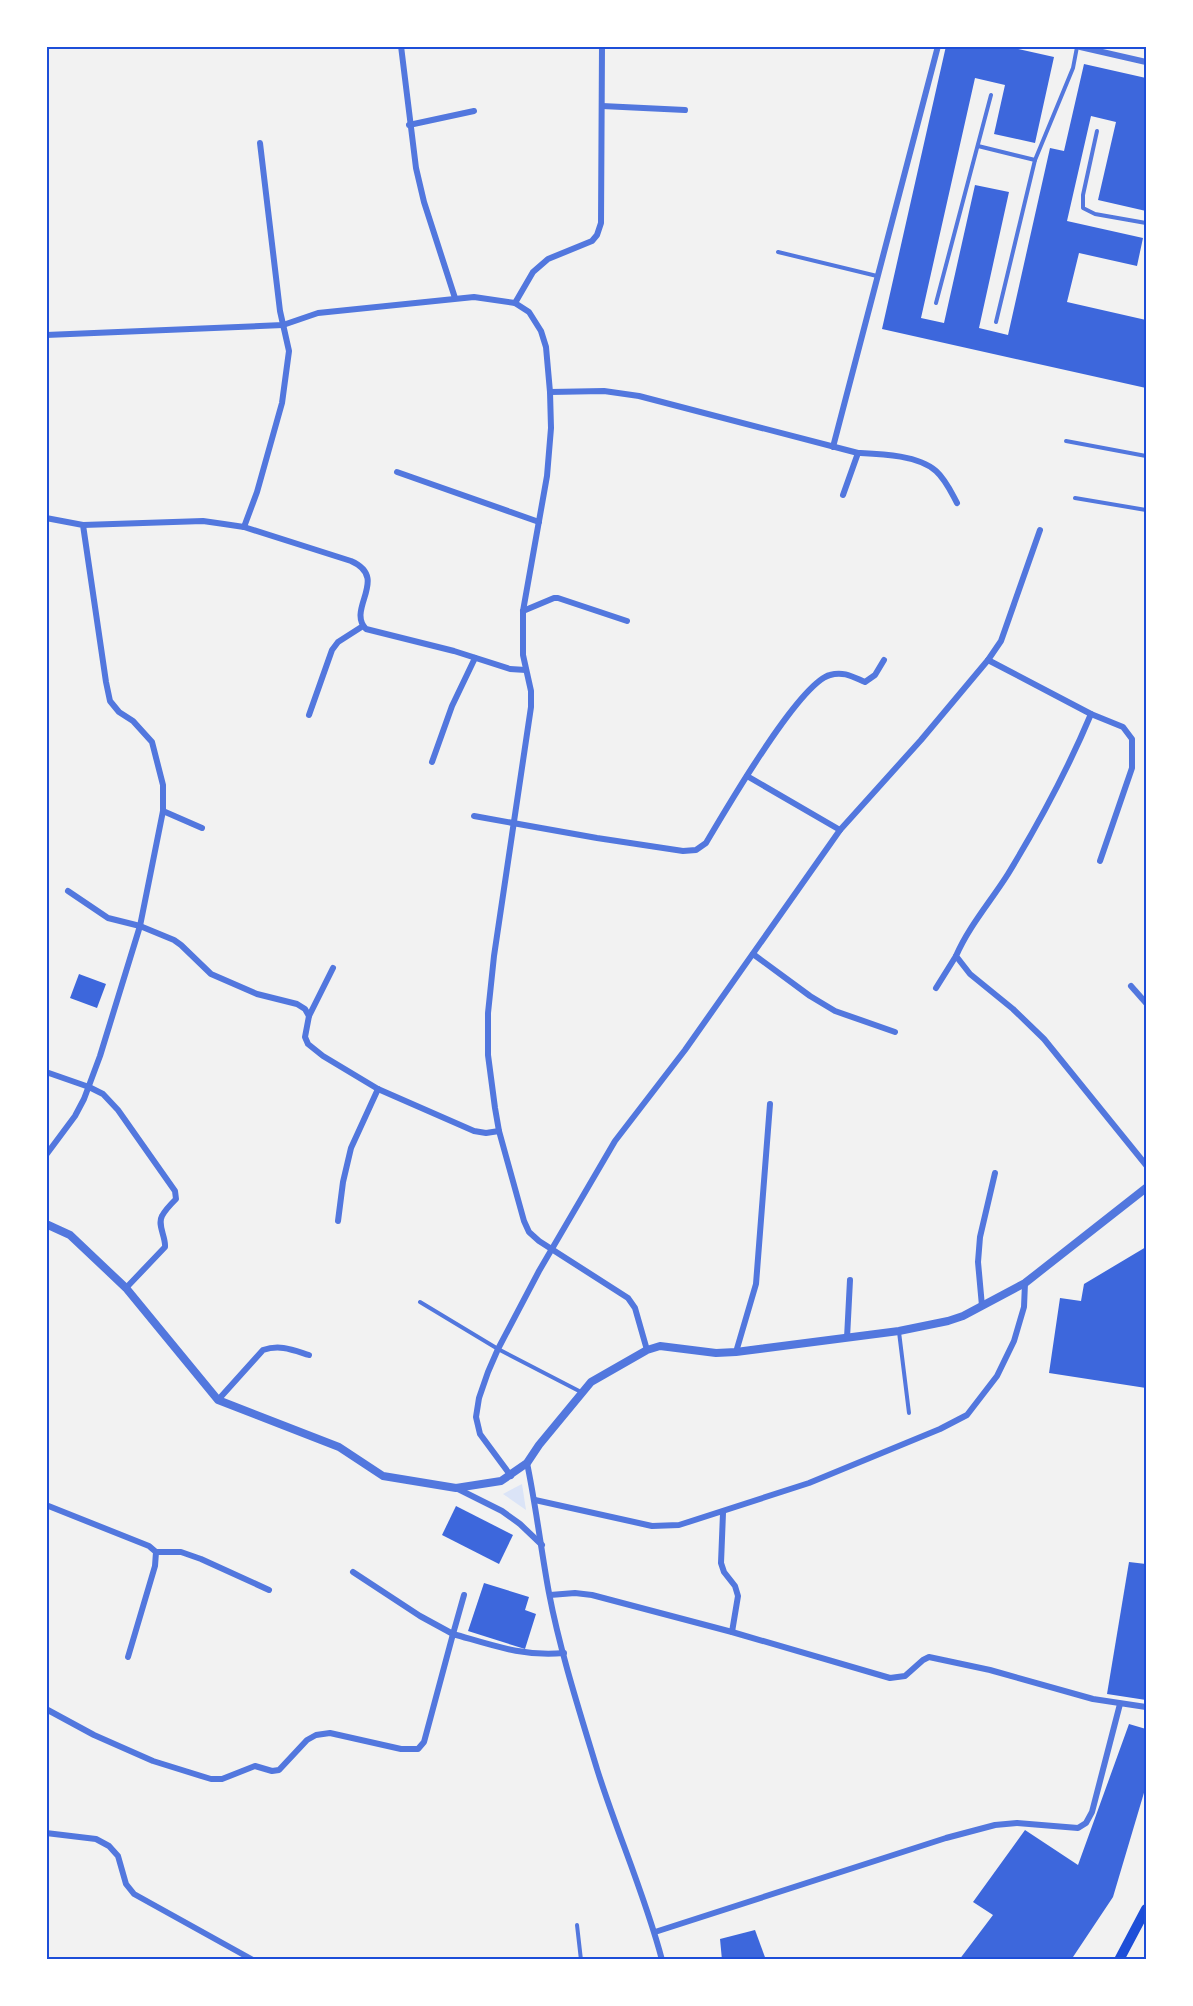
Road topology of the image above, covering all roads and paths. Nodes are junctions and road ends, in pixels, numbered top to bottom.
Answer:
1 (401, 46) edge
2 (602, 46) edge
3 (938, 46) edge
4 (1076, 47) edge
5 (1146, 62) edge
6 (991, 95) dead end
7 (602, 106) junction
8 (685, 110) dead end
9 (474, 111) dead end
10 (409, 125) junction
11 (1097, 131) dead end
12 (260, 143) dead end
13 (978, 147) junction
14 (1035, 160) junction
15 (1146, 223) edge
16 (778, 252) dead end
17 (878, 276) junction
18 (455, 298) junction
19 (515, 303) junction
20 (936, 303) dead end
21 (996, 322) dead end
22 (283, 325) junction
23 (46, 335) edge
24 (550, 392) junction
25 (1066, 441) dead end
26 (833, 447) junction
27 (858, 453) junction
28 (1146, 456) edge
29 (397, 472) dead end
30 (843, 495) dead end
31 (1076, 498) dead end
32 (957, 503) dead end
33 (1146, 510) edge
34 (46, 518) edge
35 (539, 522) junction
36 (83, 525) junction
37 (244, 527) junction
38 (1040, 530) dead end
39 (523, 611) junction
40 (627, 621) dead end
41 (363, 627) junction
42 (475, 658) junction
43 (884, 660) dead end
44 (988, 660) junction
45 (526, 670) junction
46 (1091, 714) junction
47 (309, 715) dead end
48 (432, 762) dead end
49 (747, 776) junction
50 (164, 811) junction
51 (474, 816) dead end
52 (515, 822) junction
53 (202, 828) dead end
54 (840, 830) junction
55 (1100, 861) dead end
56 (68, 891) dead end
57 (140, 926) junction
58 (753, 954) junction
59 (956, 956) junction
60 (333, 968) dead end
61 (1131, 987) dead end
62 (936, 988) dead end
63 (1146, 1003) edge
64 (309, 1016) junction
65 (895, 1032) dead end
66 (46, 1072) edge
67 (89, 1087) junction
68 (378, 1089) junction
69 (770, 1104) dead end
70 (499, 1131) junction
71 (46, 1155) edge
72 (1146, 1166) edge
73 (994, 1173) dead end
74 (1146, 1188) edge
75 (338, 1221) dead end
76 (46, 1224) edge
77 (552, 1250) junction
78 (850, 1280) dead end
79 (1025, 1283) junction
80 (126, 1288) junction
81 (420, 1302) dead end
82 (982, 1306) junction
83 (899, 1331) junction
84 (847, 1338) junction
85 (498, 1349) junction
86 (648, 1350) junction
87 (736, 1352) junction
88 (309, 1355) dead end
89 (581, 1392) junction
90 (218, 1400) junction
91 (909, 1413) dead end
92 (527, 1463) junction
93 (511, 1476) junction
94 (456, 1488) junction
95 (535, 1500) junction
96 (46, 1506) edge
97 (723, 1513) junction
98 (542, 1546) junction
99 (156, 1552) junction
100 (353, 1572) dead end
101 (269, 1590) dead end
102 (464, 1595) dead end
103 (550, 1595) junction
104 (732, 1632) junction
105 (453, 1634) junction
106 (564, 1653) junction
107 (128, 1657) dead end
108 (1120, 1704) junction
109 (1146, 1707) edge
110 (46, 1709) edge
111 (46, 1833) edge
112 (1146, 1910) edge
113 (577, 1925) dead end
114 (655, 1932) junction
115 (253, 1959) edge
116 (581, 1959) edge
117 (662, 1959) edge
118 (1119, 1959) edge

1 - 10 street
2 - 7 street
3 - 17 street
4 - 5 street
4 - 14 lane
6 - 13 lane
7 - 8 street
7 - 19 street
9 - 10 street
10 - 18 street
11 - 15 lane
12 - 22 street
13 - 14 lane
13 - 20 lane
14 - 21 lane
16 - 17 lane
17 - 26 street
18 - 19 street
18 - 22 street
19 - 24 street
22 - 23 street
22 - 37 street
24 - 26 street
24 - 35 street
25 - 28 lane
26 - 27 street
27 - 30 street
27 - 32 street
29 - 35 street
31 - 33 lane
34 - 36 street
35 - 39 street
36 - 37 street
36 - 50 street
37 - 41 street
38 - 44 street
39 - 40 street
39 - 45 street
41 - 42 street
41 - 47 street
42 - 45 street
42 - 48 street
43 - 49 street
44 - 46 street
44 - 54 street
45 - 52 street
46 - 55 street
46 - 59 street
49 - 52 street
49 - 54 street
50 - 53 street
50 - 57 street
51 - 52 street
52 - 70 street
54 - 58 street
56 - 57 street
57 - 64 street
57 - 67 street
58 - 65 street
58 - 77 street
59 - 62 street
59 - 72 street
60 - 64 street
61 - 63 street
64 - 68 street
66 - 67 street
67 - 71 street
67 - 80 street
68 - 70 street
68 - 75 street
69 - 87 street
70 - 77 street
73 - 82 street
74 - 79 street
76 - 80 street
77 - 85 street
77 - 86 street
78 - 84 street
79 - 82 street
79 - 97 street
80 - 90 street
81 - 85 lane
82 - 83 street
83 - 84 street
83 - 91 lane
84 - 87 street
85 - 89 lane
85 - 93 street
86 - 87 street
86 - 89 street
88 - 90 street
89 - 92 street
90 - 94 street
92 - 93 street
92 - 95 street
93 - 94 street
94 - 98 street
95 - 97 street
95 - 98 street
96 - 99 street
97 - 104 street
98 - 103 street
99 - 101 street
99 - 107 street
100 - 105 street
102 - 105 street
103 - 104 street
103 - 106 street
104 - 108 street
105 - 106 street
105 - 110 street
106 - 114 street
108 - 109 street
108 - 114 street
111 - 115 street
112 - 118 main road
113 - 116 lane
114 - 117 street

